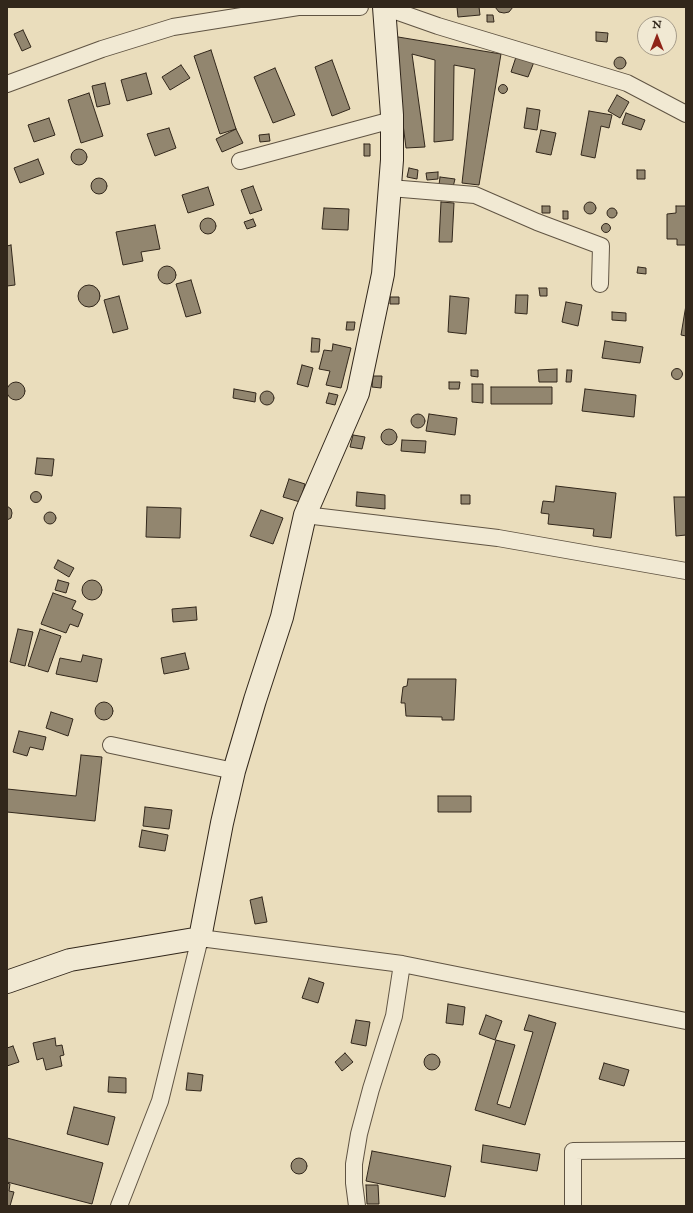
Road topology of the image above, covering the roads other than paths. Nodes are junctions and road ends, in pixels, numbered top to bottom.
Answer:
1 (360, 7) edge
2 (384, 7) edge
3 (7, 84) edge
4 (686, 114) edge
5 (392, 120) junction
6 (240, 161) dead end
7 (390, 188) junction
8 (600, 284) dead end
9 (305, 515) junction
10 (686, 571) edge
11 (111, 745) dead end
12 (234, 771) junction
13 (200, 938) junction
14 (402, 964) junction
15 (7, 982) edge
16 (686, 1021) edge
17 (686, 1150) edge
18 (119, 1206) edge
19 (357, 1206) edge
20 (573, 1206) edge

1 - 3 street
2 - 4 street
2 - 5 street
5 - 6 street
5 - 7 street
7 - 8 street
7 - 9 street
9 - 10 street
9 - 12 street
11 - 12 street
12 - 13 street
13 - 14 street
13 - 15 street
13 - 18 street
14 - 16 street
14 - 19 street
17 - 20 street

